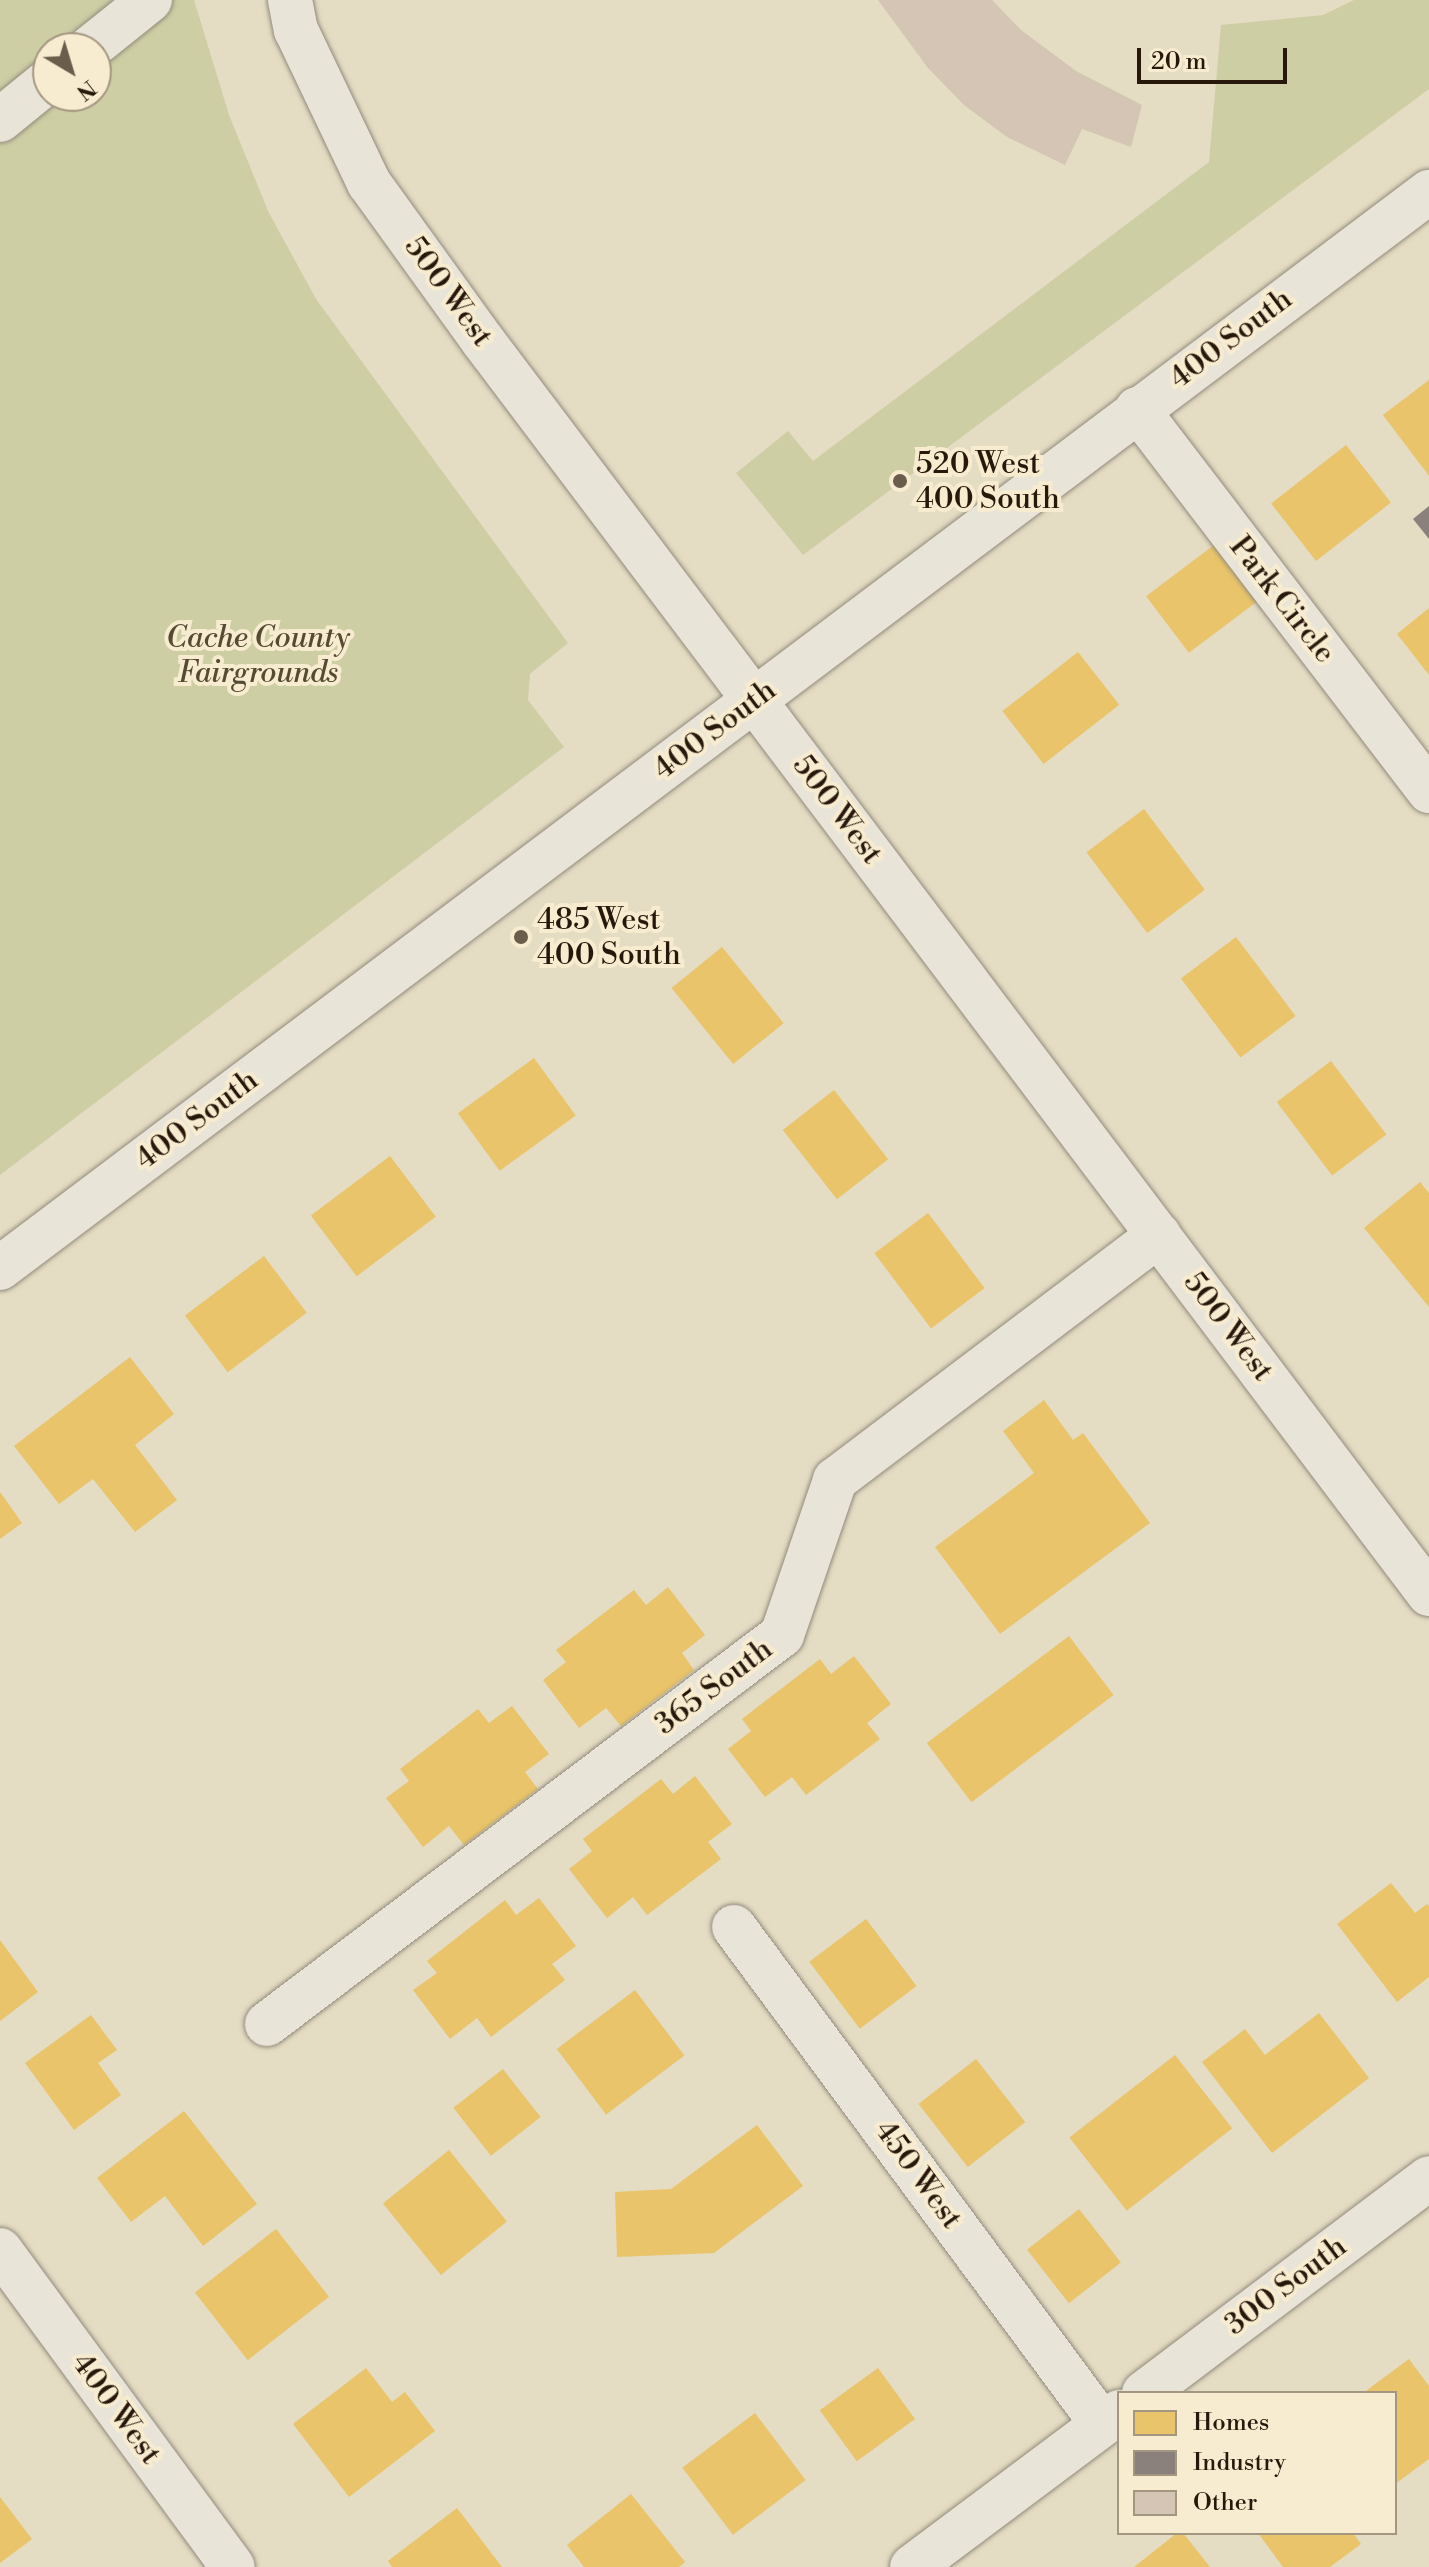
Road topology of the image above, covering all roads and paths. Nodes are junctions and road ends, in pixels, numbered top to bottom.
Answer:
1 (150, 0) edge
2 (290, 0) edge
3 (110, 32) edge
4 (32, 94) edge
5 (0, 120) edge
6 (1429, 192) edge
7 (1137, 409) junction
8 (756, 701) junction
9 (1429, 791) edge
10 (1159, 1235) junction
11 (0, 1268) edge
12 (1429, 1594) edge
13 (734, 1927) dead end
14 (267, 2024) dead end
15 (1429, 2178) edge
16 (0, 2250) edge
17 (1147, 2391) edge
18 (1111, 2418) edge
19 (233, 2567) edge
20 (912, 2567) edge

1 - 3 street
2 - 8 street, 500 West
4 - 5 street
6 - 7 street, 400 South
7 - 8 street, 400 South
7 - 9 street, Park Circle
8 - 10 street, 500 West
8 - 11 street, 400 South
10 - 12 street, 500 West
10 - 14 street, 365 South
13 - 18 street, 450 West
15 - 17 street, 300 South
16 - 19 street, 400 West
18 - 20 street

